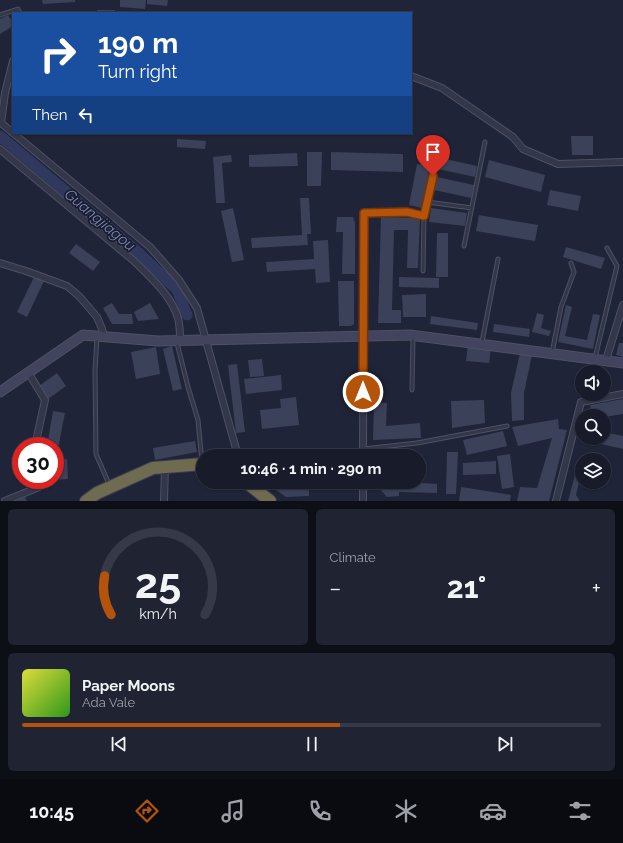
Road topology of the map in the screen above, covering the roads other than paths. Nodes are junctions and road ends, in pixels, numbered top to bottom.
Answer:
1 (20, 12) edge
2 (0, 15) edge
3 (12, 65) edge
4 (412, 76) edge
5 (1, 122) edge
6 (12, 132) edge
7 (14, 134) edge
8 (485, 142) dead end
9 (0, 149) edge
10 (623, 162) edge
11 (436, 163) dead end
12 (427, 202) junction
13 (472, 208) junction
14 (364, 213) joint
15 (424, 216) junction
16 (464, 246) dead end
17 (607, 248) dead end
18 (498, 259) dead end
19 (570, 263) dead end
20 (0, 264) edge
21 (423, 271) dead end
22 (623, 305) edge
23 (363, 335) junction
24 (413, 335) junction
25 (100, 337) junction
26 (206, 340) junction
27 (178, 341) junction
28 (482, 344) junction
29 (552, 353) junction
30 (595, 358) junction
31 (606, 360) junction
32 (623, 363) edge
33 (28, 372) junction
34 (412, 390) dead end
35 (0, 392) edge
36 (623, 394) edge
37 (507, 426) dead end
38 (37, 437) edge
39 (201, 449) edge
40 (236, 449) edge
41 (363, 449) joint
42 (196, 465) edge
43 (165, 470) junction
44 (110, 487) junction
45 (34, 489) edge
46 (255, 489) edge
47 (363, 489) edge
48 (5, 501) edge
49 (86, 501) edge
50 (164, 501) edge
51 (270, 501) edge
52 (363, 501) edge
53 (556, 501) edge

1 - 2 lane
3 - 5 street
4 - 10 street
5 - 6 street
7 - 26 street
8 - 13 lane
9 - 27 street
11 - 12 lane
12 - 13 lane
12 - 15 lane
13 - 16 lane
14 - 15 lane
14 - 23 street
15 - 21 lane
17 - 30 lane
18 - 28 lane
19 - 29 lane
20 - 25 street
22 - 31 street
23 - 24 street
23 - 26 street
23 - 41 street
24 - 28 street
24 - 34 lane
25 - 27 street
25 - 33 street
25 - 44 lane
26 - 27 street
26 - 40 street
27 - 39 lane
28 - 29 street
29 - 30 street
30 - 31 street
31 - 32 street
33 - 35 street
33 - 38 street
36 - 53 street
37 - 41 lane
42 - 43 highway
43 - 44 highway
43 - 50 street
44 - 49 highway
45 - 48 street
46 - 51 highway
47 - 52 street

